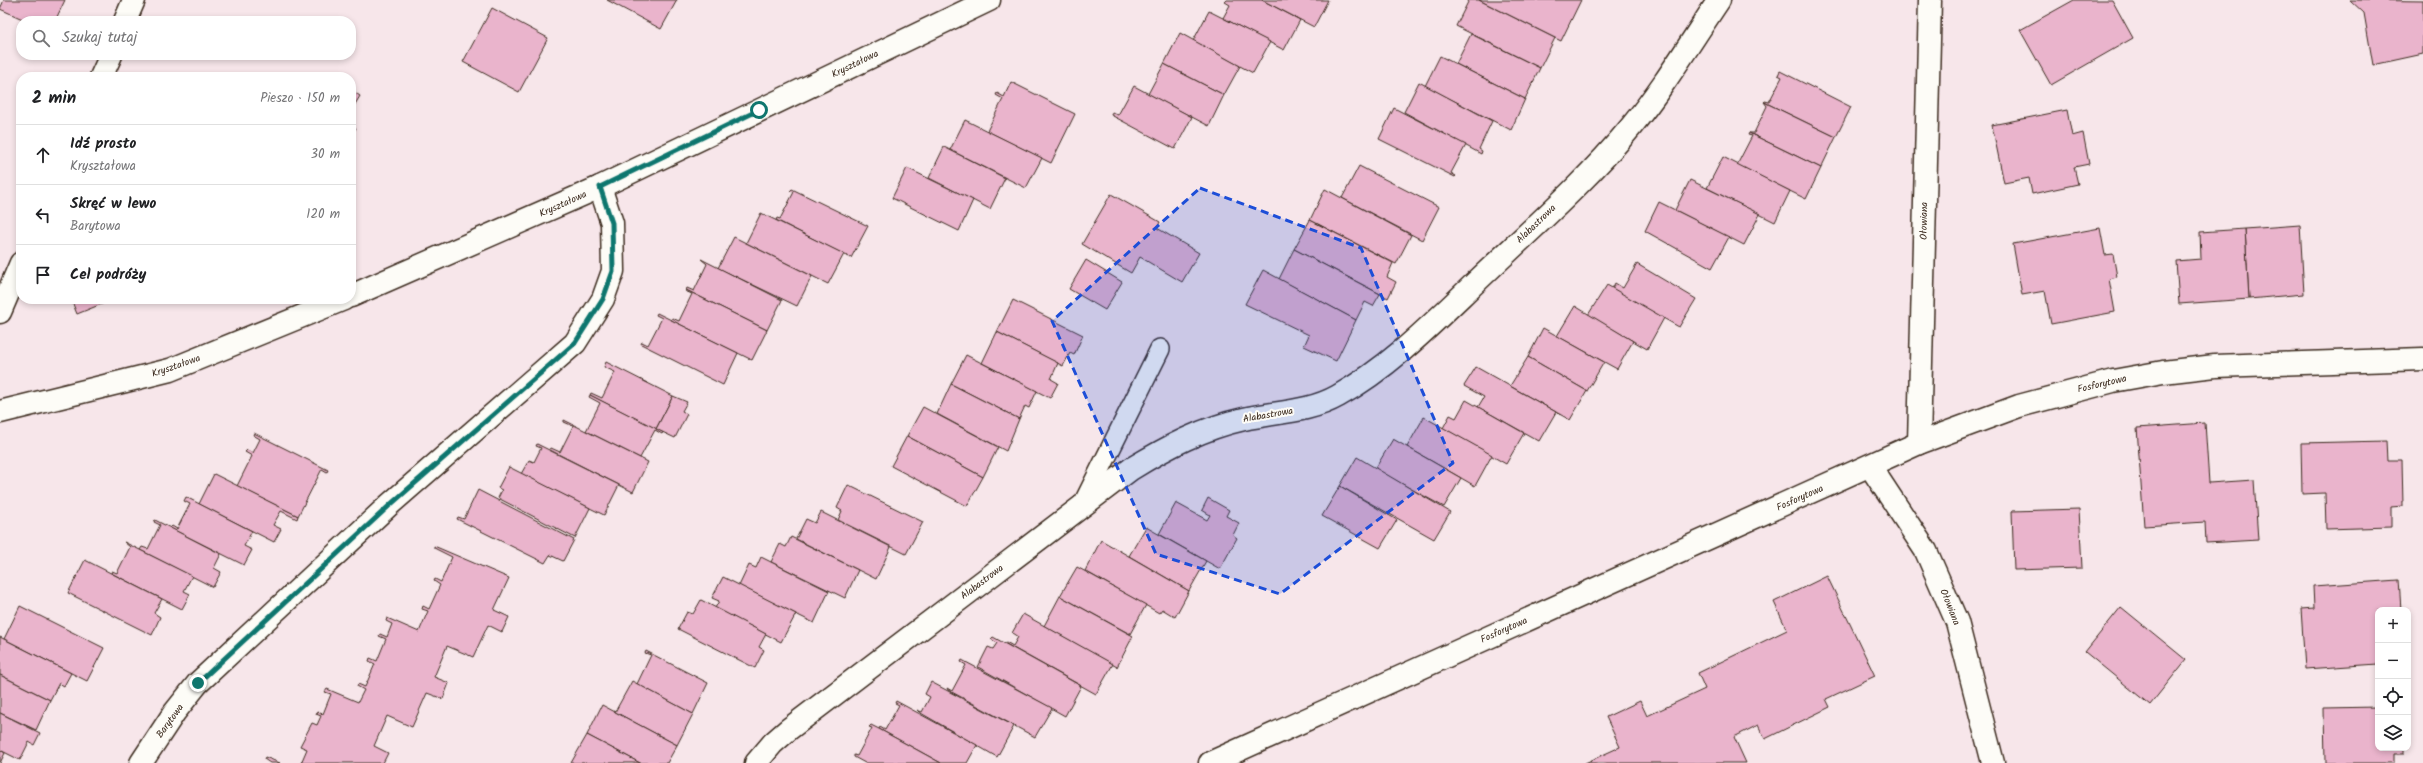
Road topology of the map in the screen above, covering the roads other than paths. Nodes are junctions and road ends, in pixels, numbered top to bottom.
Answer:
1 (134, 0) edge
2 (989, 0) edge
3 (1719, 0) edge
4 (1930, 0) edge
5 (127, 16) edge
6 (109, 60) edge
7 (103, 72) edge
8 (600, 187) junction
9 (16, 275) edge
10 (356, 294) edge
11 (332, 304) edge
12 (0, 312) edge
13 (1160, 349) dead end
14 (2423, 359) edge
15 (0, 412) edge
16 (1919, 443) junction
17 (1870, 466) junction
18 (1082, 506) junction
19 (141, 763) edge
20 (756, 763) edge
21 (1210, 763) edge
22 (1993, 763) edge

1 - 5 street
2 - 8 street, Kryształowa
3 - 18 street, Alabastrowa
4 - 16 street, Ołowiana
6 - 7 street
8 - 10 street, Kryształowa
8 - 19 street, Barytowa
9 - 12 street
11 - 15 street, Kryształowa
13 - 18 lane
14 - 16 street, Fosforytowa
16 - 17 street, Fosforytowa
17 - 21 street, Fosforytowa
17 - 22 street, Ołowiana
18 - 20 street, Alabastrowa

